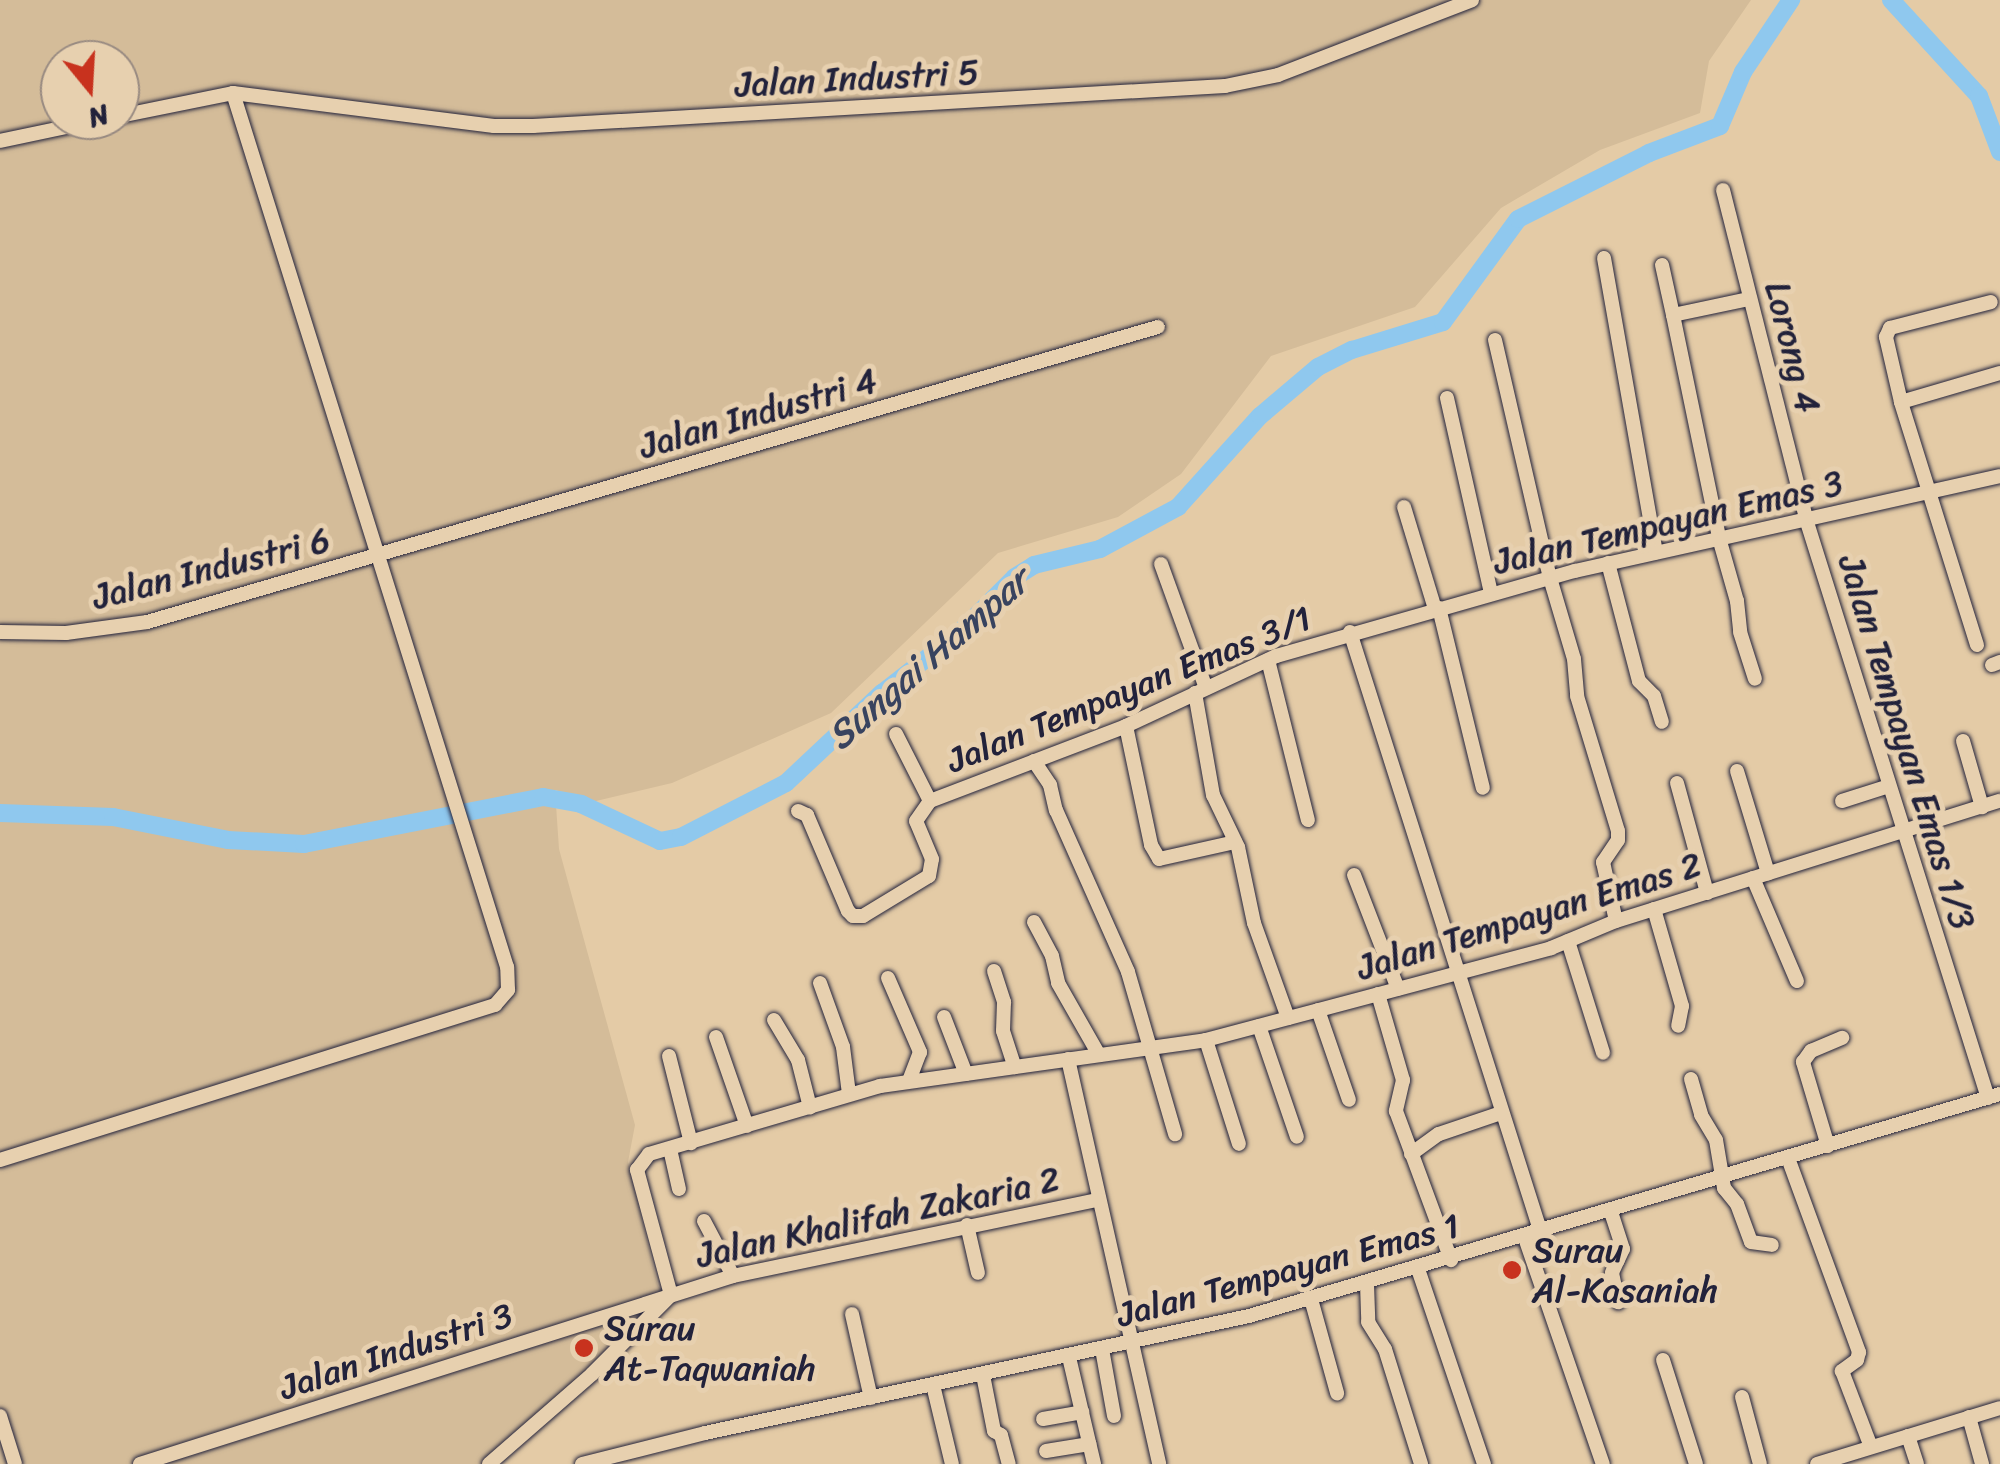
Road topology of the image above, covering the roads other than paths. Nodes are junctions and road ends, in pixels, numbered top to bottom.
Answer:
1 (1472, 0) edge
2 (233, 93) junction
3 (140, 112) edge
4 (40, 133) edge
5 (0, 142) edge
6 (1723, 190) dead end
7 (1604, 258) dead end
8 (1662, 266) dead end
9 (1750, 299) junction
10 (1991, 302) dead end
11 (1673, 314) junction
12 (1158, 328) dead end
13 (1495, 340) dead end
14 (2000, 373) edge
15 (1447, 398) dead end
16 (1900, 402) junction
17 (2000, 476) edge
18 (1928, 492) junction
19 (1404, 508) dead end
20 (1806, 519) junction
21 (1719, 538) junction
22 (1656, 552) junction
23 (375, 557) junction
24 (1608, 563) junction
25 (1161, 564) dead end
26 (1550, 578) junction
27 (1491, 594) junction
28 (1437, 608) junction
29 (0, 632) edge
30 (1350, 632) junction
31 (1977, 645) dead end
32 (1268, 660) junction
33 (1754, 679) dead end
34 (1200, 691) junction
35 (1662, 722) dead end
36 (1126, 726) junction
37 (896, 734) dead end
38 (1962, 741) dead end
39 (1034, 762) junction
40 (1737, 771) dead end
41 (1677, 783) dead end
42 (1889, 786) junction
43 (1484, 788) dead end
44 (930, 801) junction
45 (1842, 801) dead end
46 (2000, 801) edge
47 (1982, 807) junction
48 (798, 811) dead end
49 (1308, 820) dead end
50 (1904, 832) junction
51 (1235, 842) junction
52 (1354, 874) dead end
53 (1761, 876) junction
54 (1707, 892) junction
55 (1654, 909) junction
56 (1616, 920) junction
57 (1034, 922) dead end
58 (1568, 941) junction
59 (994, 971) dead end
60 (1455, 974) junction
61 (888, 978) dead end
62 (1797, 981) dead end
63 (820, 983) dead end
64 (1398, 989) junction
65 (1378, 994) junction
66 (1318, 1010) junction
67 (944, 1017) dead end
68 (1288, 1018) junction
69 (774, 1020) dead end
70 (1260, 1026) junction
71 (1678, 1026) dead end
72 (716, 1037) dead end
73 (1842, 1038) dead end
74 (1206, 1040) junction
75 (1148, 1048) junction
76 (1602, 1052) dead end
77 (1099, 1055) junction
78 (669, 1056) dead end
79 (1068, 1060) junction
80 (1014, 1067) junction
81 (966, 1074) junction
82 (1691, 1079) dead end
83 (909, 1082) junction
84 (849, 1094) junction
85 (1994, 1096) edge
86 (1349, 1100) dead end
87 (810, 1107) junction
88 (1501, 1113) junction
89 (747, 1126) junction
90 (1175, 1134) dead end
91 (1296, 1137) dead end
92 (691, 1143) junction
93 (1239, 1144) dead end
94 (1828, 1146) junction
95 (670, 1149) junction
96 (1412, 1154) junction
97 (1788, 1158) junction
98 (0, 1160) edge
99 (1721, 1178) junction
100 (678, 1189) dead end
101 (1097, 1200) junction
102 (1611, 1212) junction
103 (704, 1221) dead end
104 (968, 1226) junction
105 (1541, 1233) junction
106 (1525, 1238) junction
107 (1772, 1245) dead end
108 (1450, 1260) junction
109 (1418, 1269) junction
110 (978, 1273) dead end
111 (733, 1276) junction
112 (1367, 1284) junction
113 (671, 1294) junction
114 (1311, 1299) junction
115 (1618, 1302) dead end
116 (852, 1314) dead end
117 (1133, 1342) junction
118 (1102, 1349) junction
119 (1069, 1357) junction
120 (1663, 1360) dead end
121 (982, 1375) junction
122 (934, 1385) junction
123 (1337, 1392) dead end
124 (871, 1398) junction
125 (1742, 1398) dead end
126 (2000, 1408) edge
127 (1082, 1412) junction
128 (0, 1416) edge
129 (1114, 1416) dead end
130 (1969, 1417) junction
131 (1043, 1419) dead end
132 (1908, 1436) junction
133 (1089, 1444) junction
134 (1871, 1447) junction
135 (1046, 1451) dead end
136 (1847, 1460) edge
137 (1600, 1463) edge
138 (15, 1464) edge
139 (140, 1464) edge
140 (489, 1464) edge
141 (582, 1464) edge
142 (952, 1464) edge
143 (1009, 1464) edge
144 (1094, 1464) edge
145 (1159, 1464) edge
146 (1421, 1464) edge
147 (1484, 1464) edge
148 (1696, 1464) edge
149 (1760, 1464) edge
150 (1818, 1464) edge
151 (1917, 1464) edge
152 (1982, 1464) edge

1 - 2 street, Jalan Industri 5
2 - 3 street
2 - 23 street
4 - 5 street
6 - 9 street, Lorong 4
7 - 22 street
8 - 11 street
9 - 11 street
9 - 20 street, Lorong 4
10 - 16 street
11 - 21 street
12 - 23 street, Jalan Industri 4
13 - 26 street
14 - 16 street
15 - 27 street
16 - 18 street
17 - 18 street, Jalan Tempayan Emas 3
18 - 20 street, Jalan Tempayan Emas 3
18 - 31 street
19 - 28 street
20 - 21 street, Jalan Tempayan Emas 3
20 - 42 street, Jalan Tempayan Emas 1/3
21 - 22 street, Jalan Tempayan Emas 3
21 - 33 street
22 - 24 street, Jalan Tempayan Emas 3
23 - 29 street, Jalan Industri 6
23 - 98 street
24 - 26 street, Jalan Tempayan Emas 3
24 - 35 street
25 - 34 street
26 - 27 street, Jalan Tempayan Emas 3
26 - 56 street
27 - 28 street, Jalan Tempayan Emas 3
28 - 30 street, Jalan Tempayan Emas 3
28 - 43 street
30 - 32 street, Jalan Tempayan Emas 3/1
30 - 60 street
32 - 34 street, Jalan Tempayan Emas 3/1
32 - 49 street
34 - 36 street, Jalan Tempayan Emas 3/1
34 - 51 street
36 - 39 street, Jalan Tempayan Emas 3/1
36 - 51 street
37 - 44 street
38 - 47 street
39 - 44 street, Jalan Tempayan Emas 3/1
39 - 75 street
40 - 53 street
41 - 54 street
42 - 45 street
42 - 50 street, Jalan Tempayan Emas 1/3
44 - 48 street
46 - 47 street, Jalan Tempayan Emas 2
47 - 50 street, Jalan Tempayan Emas 2
50 - 53 street, Jalan Tempayan Emas 2
50 - 85 street, Jalan Tempayan Emas 1/3
51 - 68 street
52 - 64 street
53 - 54 street, Jalan Tempayan Emas 2
53 - 62 street
54 - 55 street, Jalan Tempayan Emas 2
55 - 56 street, Jalan Tempayan Emas 2
55 - 71 street
56 - 58 street, Jalan Tempayan Emas 2
57 - 77 street
58 - 60 street, Jalan Tempayan Emas 2
58 - 76 street
59 - 80 street
60 - 64 street, Jalan Tempayan Emas 2
60 - 88 street
61 - 83 street
63 - 84 street
64 - 65 street, Jalan Tempayan Emas 2
65 - 66 street, Jalan Tempayan Emas 2
65 - 96 street
66 - 68 street, Jalan Tempayan Emas 2
66 - 86 street
67 - 81 street
68 - 70 street, Jalan Tempayan Emas 2
69 - 87 street
70 - 74 street, Jalan Tempayan Emas 2
70 - 91 street
72 - 89 street
73 - 94 street
74 - 75 street, Jalan Tempayan Emas 2
74 - 93 street
75 - 77 street, Jalan Tempayan Emas 2
75 - 90 street
77 - 79 street, Jalan Tempayan Emas 2
78 - 92 street
79 - 80 street, Jalan Tempayan Emas 2
79 - 101 street
80 - 81 street, Jalan Tempayan Emas 2
81 - 83 street, Jalan Tempayan Emas 2
82 - 99 street
83 - 84 street, Jalan Tempayan Emas 2
84 - 87 street, Jalan Tempayan Emas 2
85 - 94 street, Jalan Tempayan Emas 1
87 - 89 street, Jalan Tempayan Emas 2
88 - 96 street
88 - 105 street
89 - 92 street, Jalan Tempayan Emas 2
92 - 95 street, Jalan Tempayan Emas 2
94 - 97 street, Jalan Tempayan Emas 1
95 - 100 street
95 - 113 street
96 - 108 street
97 - 99 street, Jalan Tempayan Emas 1
97 - 134 street
99 - 102 street, Jalan Tempayan Emas 1
99 - 107 street
101 - 104 street, Jalan Khalifah Zakaria 2
101 - 117 street
102 - 105 street, Jalan Tempayan Emas 1
102 - 115 street
103 - 111 street
104 - 110 street
104 - 111 street, Jalan Khalifah Zakaria 2
105 - 106 street, Jalan Tempayan Emas 1
106 - 108 street, Jalan Tempayan Emas 1
106 - 137 street
108 - 109 street, Jalan Tempayan Emas 1
109 - 112 street, Jalan Tempayan Emas 1
109 - 147 street
111 - 113 street, Jalan Khalifah Zakaria 2
112 - 114 street, Jalan Tempayan Emas 1
112 - 146 street
113 - 139 street, Jalan Industri 3
113 - 140 street
114 - 117 street, Jalan Tempayan Emas 1
114 - 123 street
116 - 124 street
117 - 118 street, Jalan Tempayan Emas 1
117 - 145 street
118 - 119 street, Jalan Tempayan Emas 1
118 - 129 street
119 - 121 street, Jalan Tempayan Emas 1
119 - 127 street
120 - 148 street
121 - 122 street, Jalan Tempayan Emas 1
121 - 143 street
122 - 124 street, Jalan Tempayan Emas 1
122 - 142 street
124 - 141 street, Jalan Tempayan Emas 1
125 - 149 street
126 - 130 street
127 - 131 street
127 - 133 street
128 - 138 street
130 - 132 street
130 - 152 street
132 - 134 street
132 - 151 street
133 - 135 street
133 - 144 street
134 - 136 street
136 - 150 street

